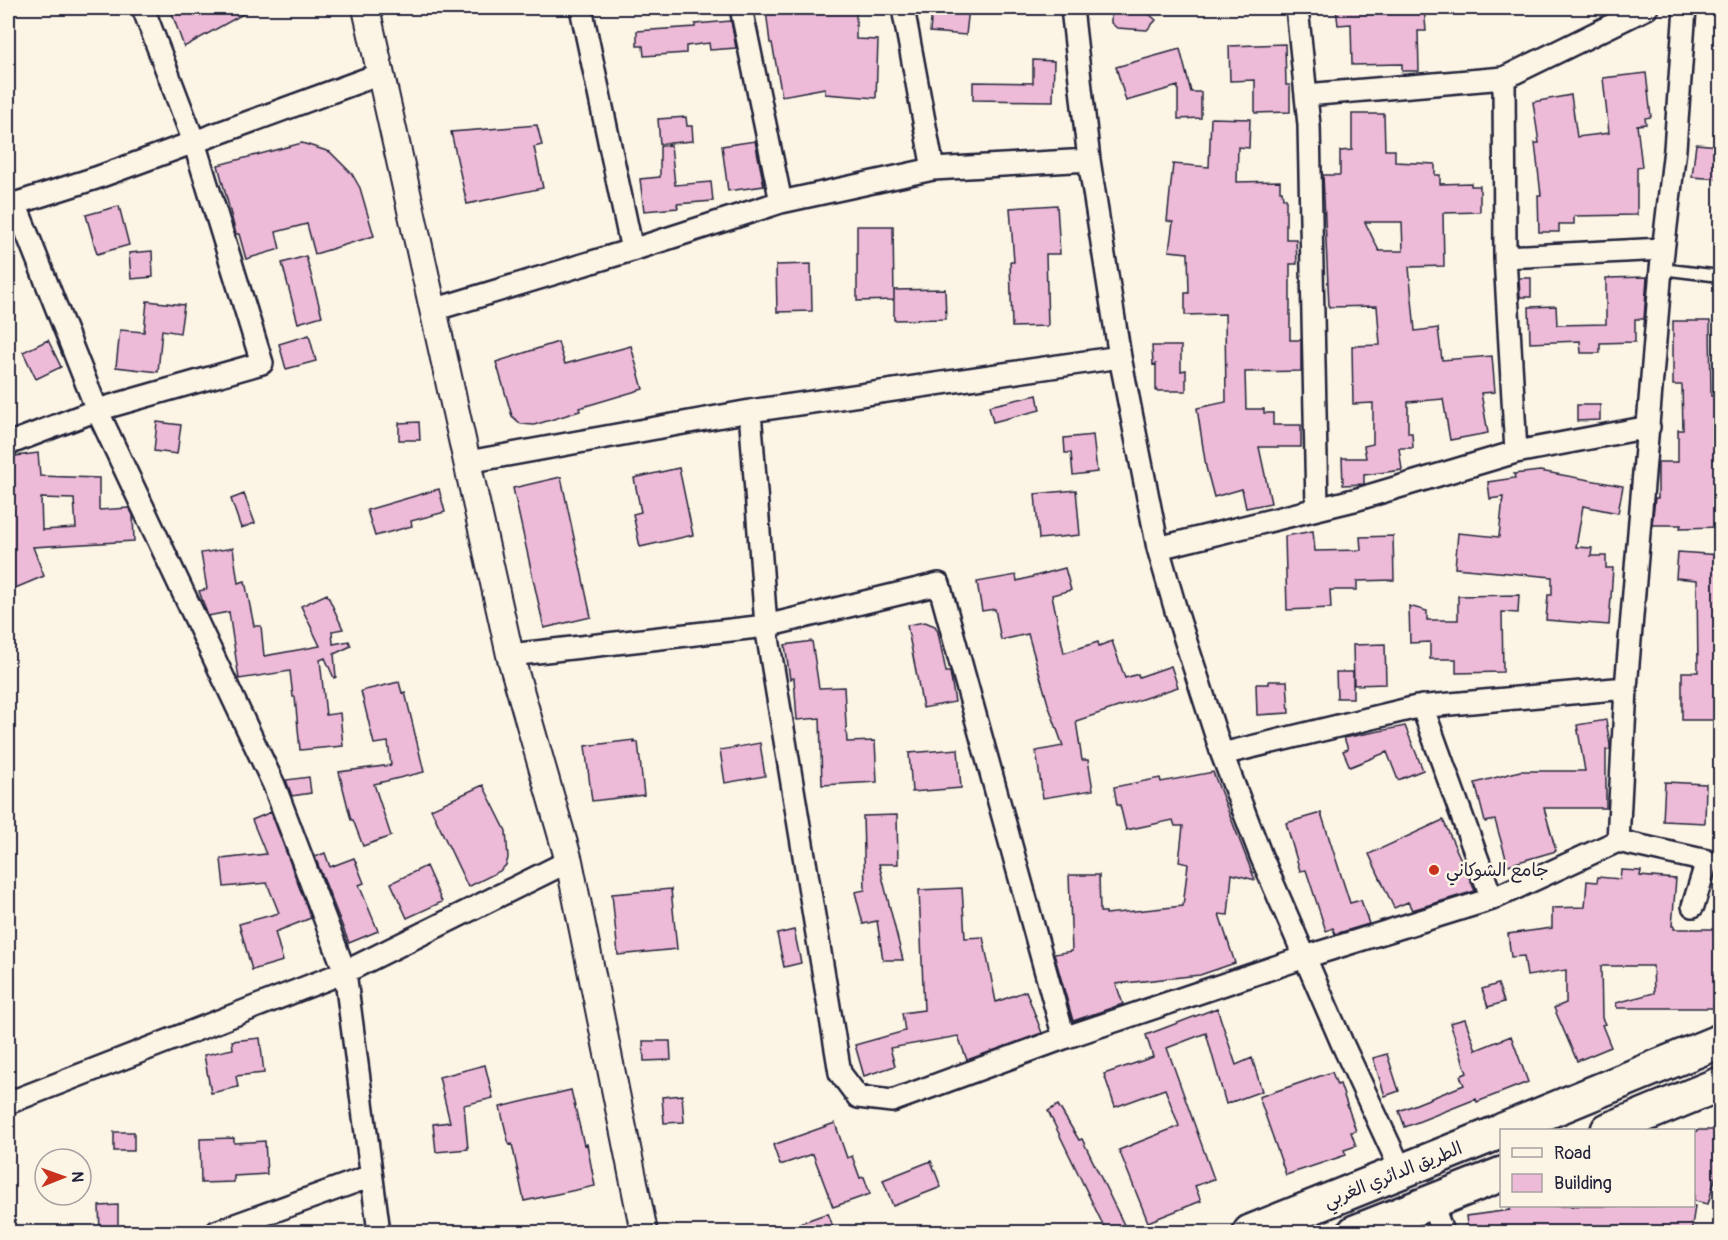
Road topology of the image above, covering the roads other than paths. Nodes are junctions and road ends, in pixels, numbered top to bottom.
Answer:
1 (143, 8) edge
2 (366, 8) edge
3 (581, 8) edge
4 (741, 8) edge
5 (903, 8) edge
6 (1072, 8) edge
7 (1297, 8) edge
8 (1647, 8) edge
9 (1685, 8) edge
10 (381, 74) junction
11 (1504, 78) junction
12 (1306, 95) junction
13 (194, 142) junction
14 (1089, 160) junction
15 (933, 169) junction
16 (781, 202) junction
17 (11, 205) edge
18 (633, 250) junction
19 (1504, 257) junction
20 (1662, 259) junction
21 (1720, 276) edge
22 (433, 310) junction
23 (1120, 357) junction
24 (98, 410) junction
25 (750, 411) junction
26 (1649, 427) junction
27 (8, 444) edge
28 (1516, 452) junction
29 (468, 462) junction
30 (1317, 507) junction
31 (1158, 548) junction
32 (766, 626) junction
33 (510, 655) junction
34 (1626, 688) junction
35 (1422, 706) junction
36 (1221, 754) junction
37 (1617, 841) junction
38 (569, 861) junction
39 (1492, 899) junction
40 (1692, 906) dead end
41 (1305, 957) junction
42 (345, 972) junction
43 (1064, 1038) junction
44 (1720, 1041) edge
45 (1720, 1084) edge
46 (8, 1103) edge
47 (1507, 1129) edge
48 (1613, 1129) edge
49 (1500, 1132) edge
50 (1402, 1172) junction
51 (1500, 1175) edge
52 (371, 1176) junction
53 (1437, 1218) edge
54 (216, 1233) edge
55 (379, 1233) edge
56 (644, 1233) edge
57 (1250, 1233) edge
58 (1355, 1233) edge

1 - 13 street
2 - 10 street
3 - 18 street
4 - 16 street
5 - 15 street
6 - 14 street
7 - 12 street
8 - 11 street
9 - 20 street
10 - 13 street
10 - 22 street
11 - 12 street
11 - 19 street
12 - 30 street
13 - 17 street
13 - 24 street
14 - 15 street
14 - 23 street
15 - 16 street
16 - 18 street
17 - 24 street
18 - 22 street
19 - 20 street
19 - 28 street
20 - 21 lane
20 - 26 street
22 - 29 street
23 - 25 street
23 - 31 street
24 - 27 street
24 - 42 street
25 - 29 street
25 - 32 street
26 - 28 street
26 - 34 street
28 - 30 street
29 - 33 street
30 - 31 street
31 - 36 street
32 - 33 street
32 - 43 street
32 - 43 street
33 - 38 street
34 - 35 street
34 - 37 street
35 - 36 street
35 - 39 street
36 - 41 street
37 - 39 street
37 - 40 street
38 - 42 street
38 - 56 street
39 - 41 street
41 - 43 street
41 - 50 street
42 - 46 street
42 - 52 street
44 - 47 main road, الطريق الدائري الغربي
45 - 48 main road
49 - 50 main road, الطريق الدائري الغربي
50 - 57 main road, الطريق الدائري الغربي
51 - 53 main road
52 - 54 street
52 - 55 street
53 - 58 main road

